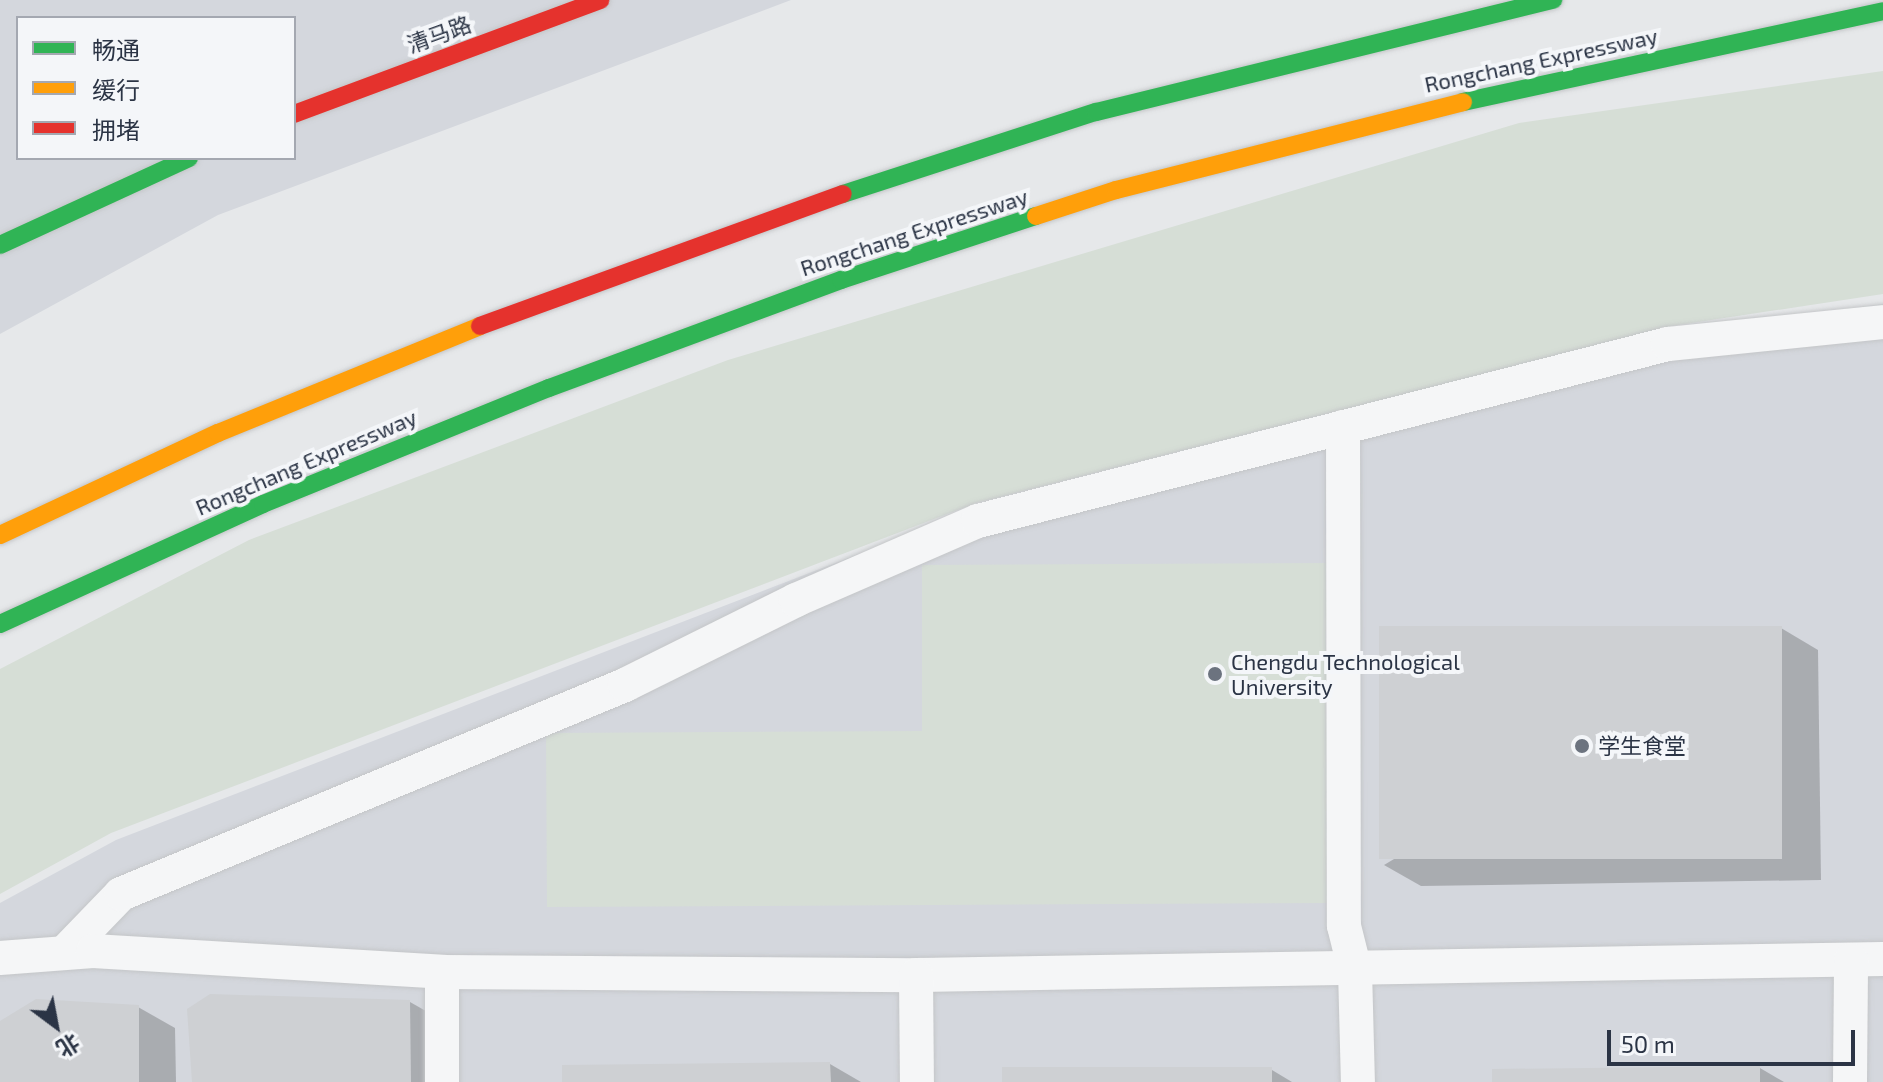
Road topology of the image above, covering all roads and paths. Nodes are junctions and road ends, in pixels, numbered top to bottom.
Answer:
1 (601, 0) edge
2 (1553, 0) edge
3 (1883, 11) edge
4 (296, 113) edge
5 (185, 160) edge
6 (0, 245) edge
7 (1883, 322) edge
8 (1343, 427) junction
9 (0, 535) edge
10 (0, 624) edge
11 (64, 953) junction
12 (0, 958) edge
13 (1867, 959) edge
14 (1355, 970) junction
15 (442, 972) junction
16 (916, 975) junction
17 (442, 1082) edge
18 (917, 1082) edge
19 (1358, 1082) edge
20 (1850, 1082) edge

1 - 4 main road, 清马路
2 - 9 main road
3 - 10 main road, Rongchang Expressway
5 - 6 main road
7 - 8 street
8 - 11 street
8 - 14 street
11 - 12 street
11 - 15 street
13 - 14 street
13 - 20 street
14 - 16 street
14 - 19 street
15 - 16 street
15 - 17 street
16 - 18 street

